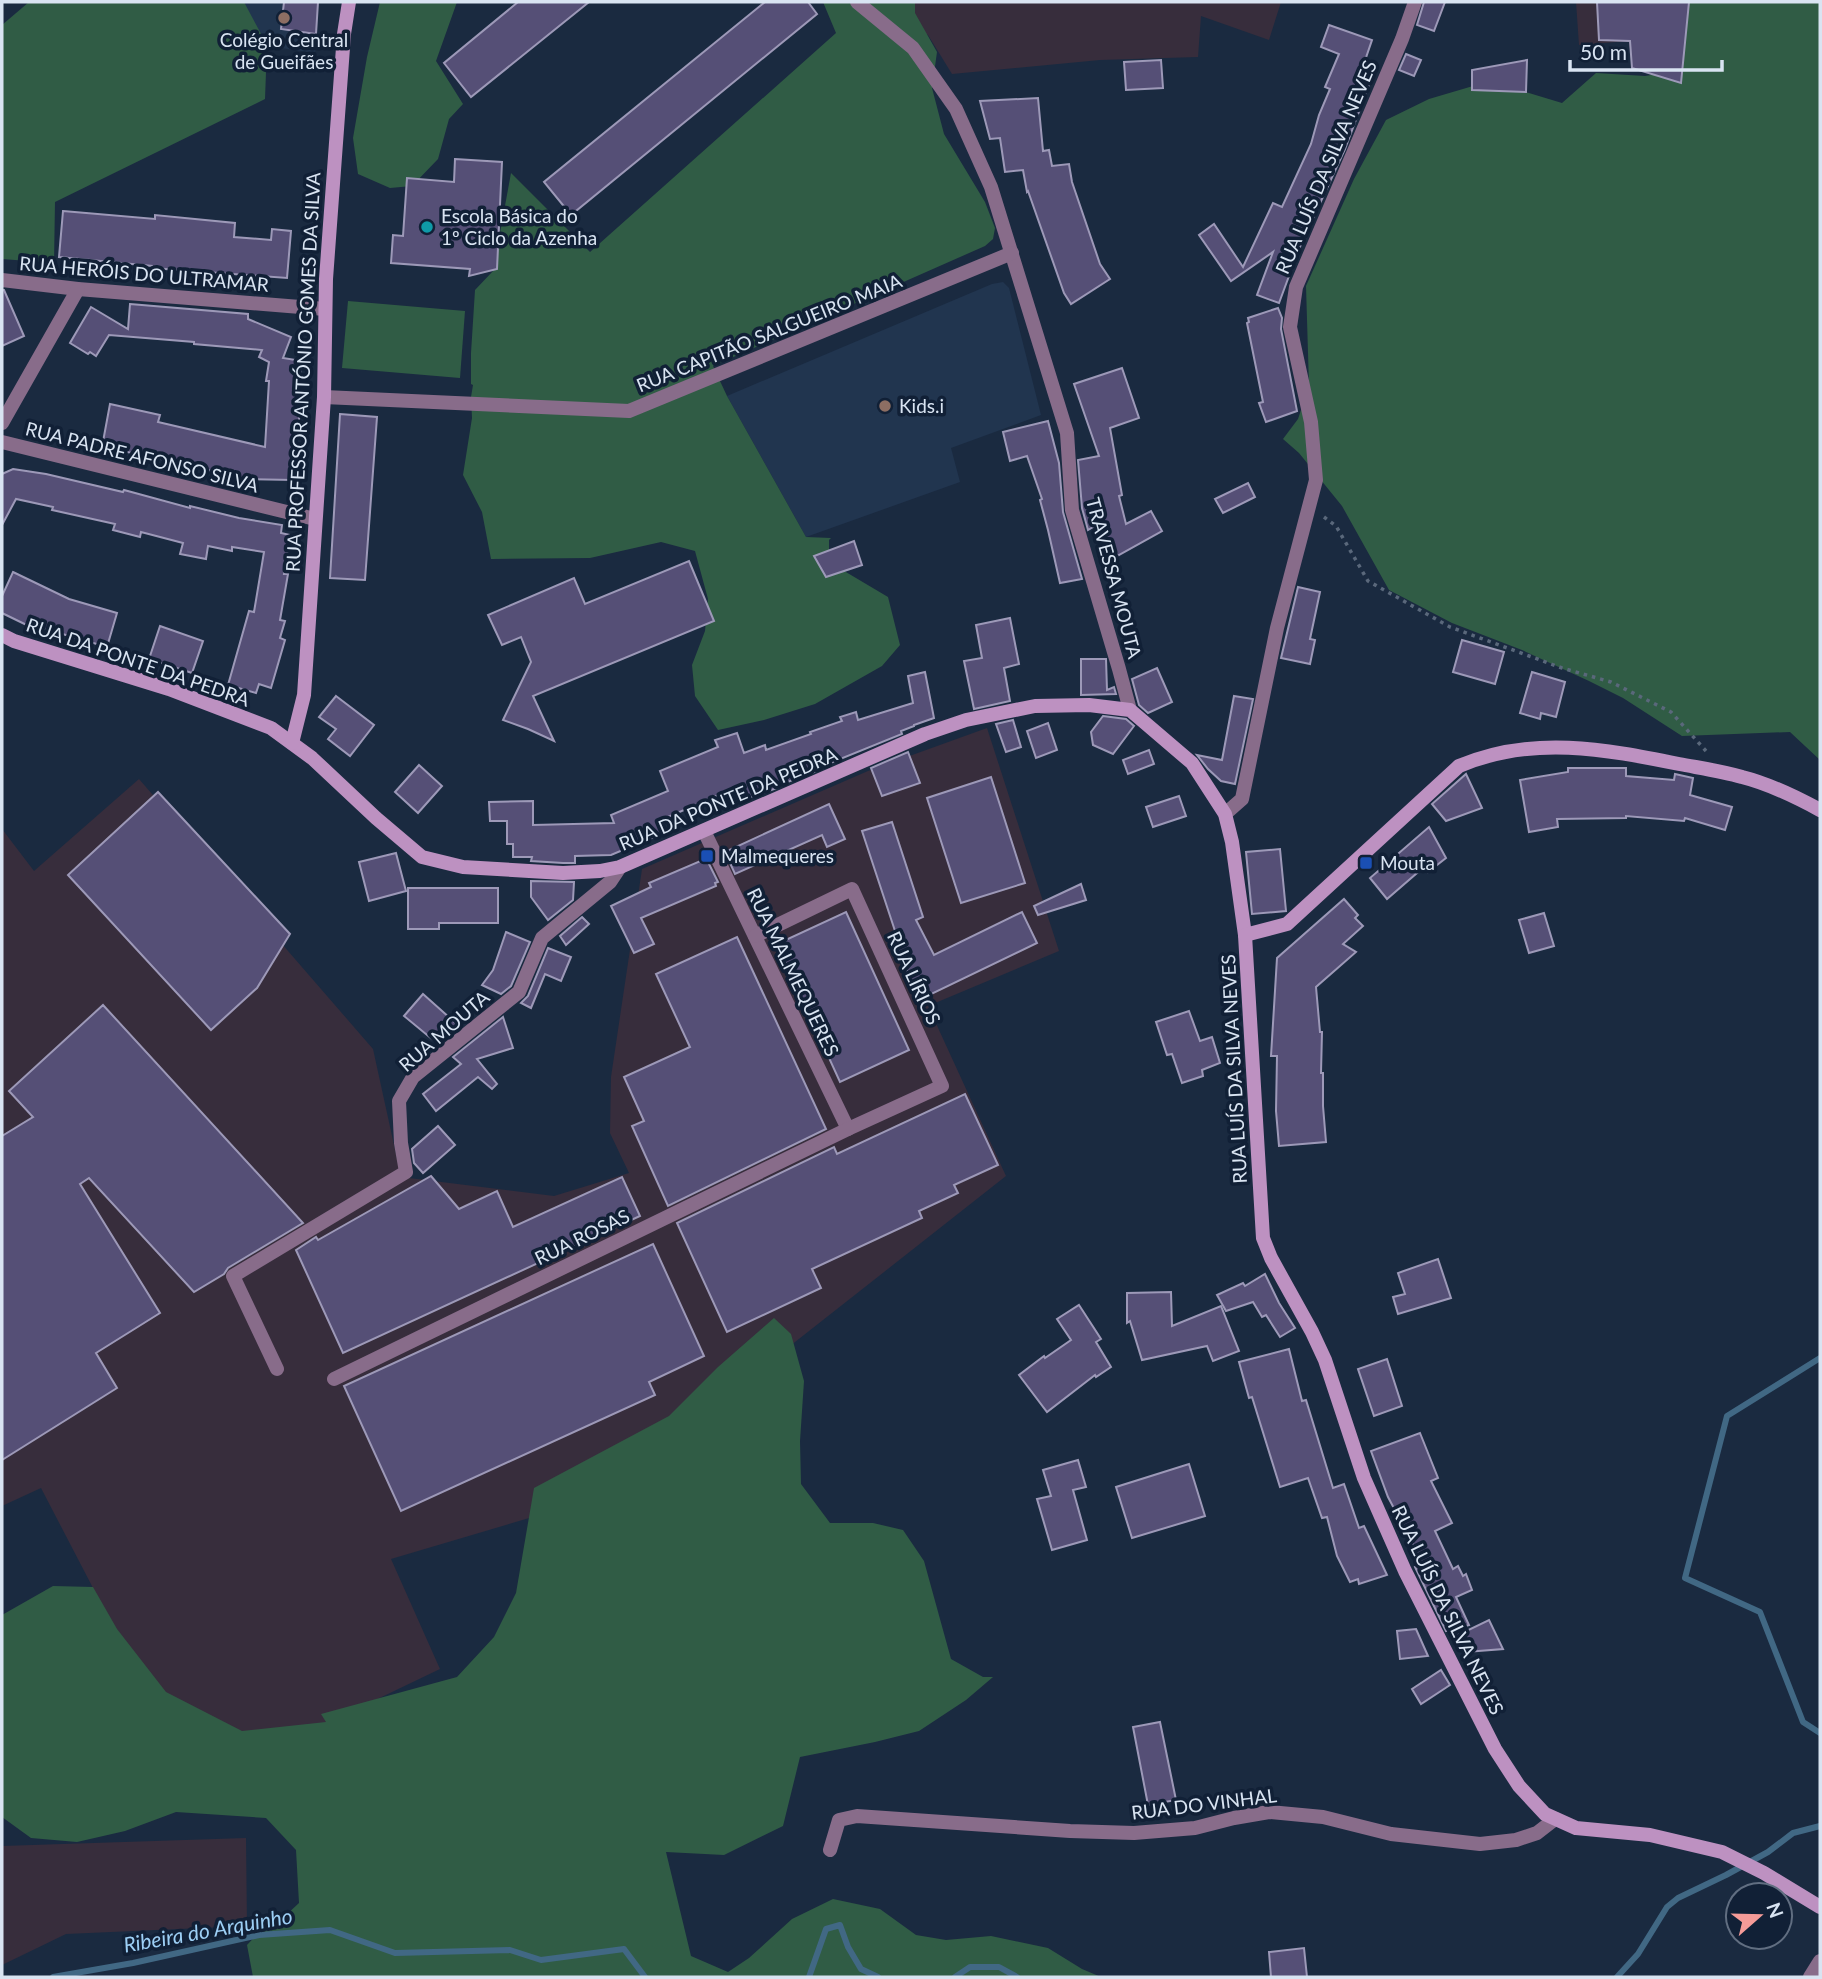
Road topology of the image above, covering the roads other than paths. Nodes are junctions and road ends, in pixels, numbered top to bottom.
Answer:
1 (349, 2) edge
2 (857, 2) edge
3 (1415, 2) edge
4 (1013, 253) junction
5 (2, 280) edge
6 (78, 289) junction
7 (325, 309) junction
8 (324, 397) junction
9 (2, 423) edge
10 (2, 442) edge
11 (315, 519) junction
12 (2, 635) edge
13 (1129, 710) junction
14 (292, 743) junction
15 (1820, 810) edge
16 (1225, 814) junction
17 (704, 831) junction
18 (620, 867) junction
19 (1245, 935) junction
20 (755, 936) junction
21 (848, 1129) junction
22 (277, 1369) dead end
23 (334, 1379) dead end
24 (1555, 1819) junction
25 (830, 1850) dead end
26 (1820, 1908) edge
27 (1820, 1961) edge
28 (1810, 1977) edge

1 - 7 street, RUA PROFESSOR ANTÓNIO GOMES DA SILVA
2 - 4 street, TRAVESSA MOUTA
3 - 16 street, RUA LUÍS DA SILVA NEVES
4 - 8 street, RUA CAPITÃO SALGUEIRO MAIA
4 - 13 street, TRAVESSA MOUTA
5 - 6 street, RUA HERÓIS DO ULTRAMAR
6 - 7 street, RUA HERÓIS DO ULTRAMAR
6 - 9 street
7 - 8 street, RUA PROFESSOR ANTÓNIO GOMES DA SILVA
8 - 11 street, RUA PROFESSOR ANTÓNIO GOMES DA SILVA
10 - 11 street, RUA PADRE AFONSO SILVA
11 - 14 street, RUA PROFESSOR ANTÓNIO GOMES DA SILVA
12 - 14 street, RUA DA PONTE DA PEDRA
13 - 16 street
13 - 17 street, RUA DA PONTE DA PEDRA
14 - 18 street, RUA DA PONTE DA PEDRA
15 - 19 street
16 - 19 street, RUA LUÍS DA SILVA NEVES
17 - 18 street, RUA DA PONTE DA PEDRA
17 - 20 street, RUA MALMEQUERES
18 - 22 street, RUA MOUTA
19 - 24 street, RUA LUÍS DA SILVA NEVES
20 - 21 street, RUA MALMEQUERES
20 - 21 street, RUA LÍRIOS
21 - 23 street, RUA ROSAS
24 - 25 street, RUA DO VINHAL
24 - 26 street, RUA LUÍS DA SILVA NEVES
27 - 28 street

